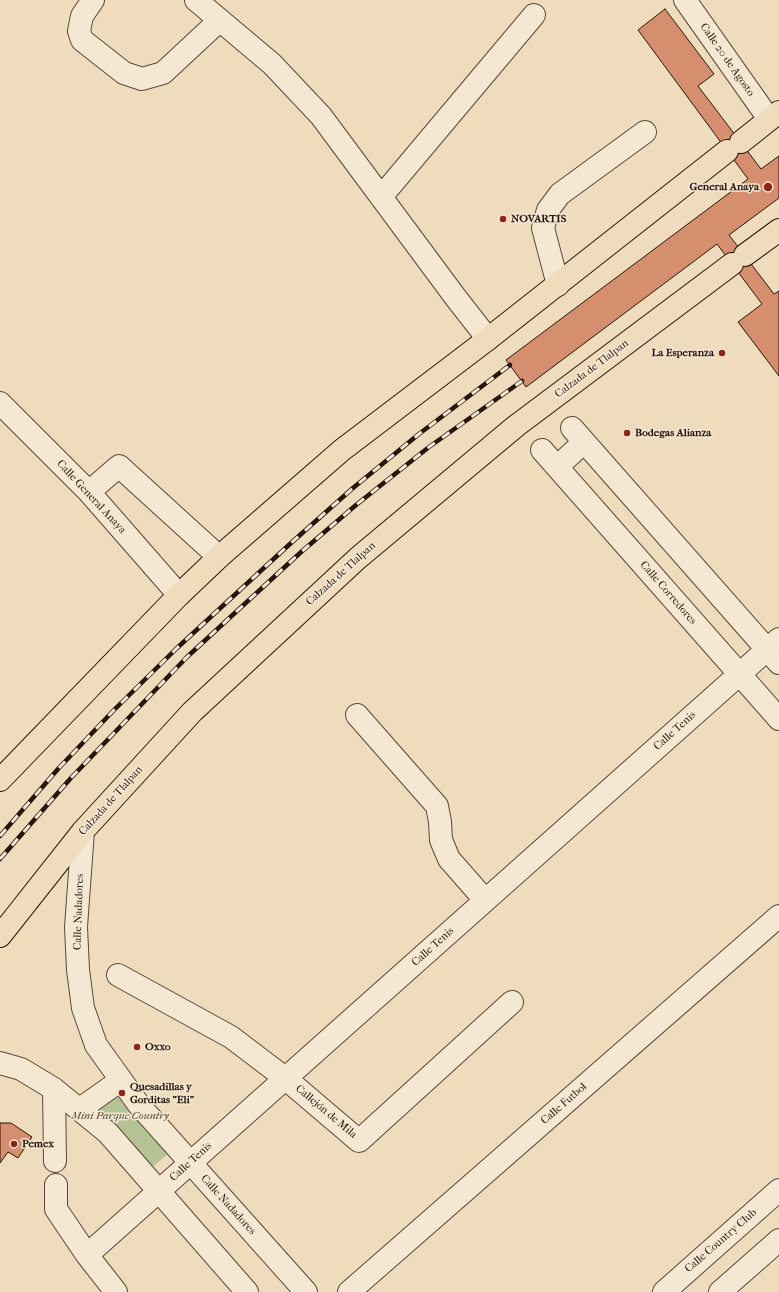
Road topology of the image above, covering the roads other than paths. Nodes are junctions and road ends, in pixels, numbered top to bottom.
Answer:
1 (93, 0) edge
2 (196, 0) edge
3 (691, 2) edge
4 (534, 15) dead end
5 (220, 20) junction
6 (774, 116) edge
7 (646, 132) dead end
8 (381, 197) junction
9 (779, 230) edge
10 (558, 284) junction
11 (488, 339) junction
12 (2, 410) edge
13 (542, 450) dead end
14 (557, 467) junction
15 (89, 492) junction
16 (219, 557) junction
17 (179, 595) junction
18 (775, 650) edge
19 (739, 674) junction
20 (357, 715) dead end
21 (779, 719) edge
22 (0, 780) edge
23 (83, 831) junction
24 (485, 900) junction
25 (779, 916) edge
26 (0, 936) edge
27 (118, 975) dead end
28 (512, 1002) dead end
29 (0, 1063) edge
30 (285, 1078) junction
31 (121, 1080) junction
32 (54, 1089) junction
33 (80, 1109) junction
34 (56, 1161) dead end
35 (190, 1163) junction
36 (56, 1185) dead end
37 (779, 1190) edge
38 (158, 1191) junction
39 (779, 1240) edge
40 (87, 1255) junction
41 (116, 1292) edge
42 (247, 1292) edge
43 (306, 1292) edge
44 (349, 1292) edge
45 (664, 1292) edge
46 (720, 1292) edge

1 - 5 street
2 - 5 street
3 - 6 street, Calle 20 de Agosto
4 - 8 street
5 - 8 street
6 - 10 highway
7 - 10 street
8 - 11 street
9 - 23 highway, Calzada de Tlalpan
10 - 11 highway
11 - 16 highway
12 - 15 street, Calle General Anaya
13 - 14 street, Calle Corredores
14 - 18 street
14 - 19 street, Calle Corredores
15 - 16 street
15 - 17 street, Calle General Anaya
16 - 17 highway
17 - 22 highway
18 - 19 street, Calle Tenis
19 - 21 street, Calle Corredores
19 - 24 street, Calle Tenis
20 - 24 street
23 - 26 highway, Calzada de Tlalpan
23 - 31 street, Calle Nadadores
24 - 30 street, Calle Tenis
25 - 44 street, Calle Futbol
27 - 30 street, Callejón de Mila
28 - 30 street, Callejón de Mila
29 - 32 street
30 - 35 street, Calle Tenis
31 - 33 street
31 - 35 street, Calle Nadadores
32 - 33 street
32 - 34 street
33 - 38 street
35 - 38 street, Calle Tenis
35 - 43 street, Calle Nadadores
36 - 40 street
37 - 45 street, Calle Country Club
38 - 40 street, Calle Tenis
38 - 42 street
39 - 46 street
40 - 41 street

